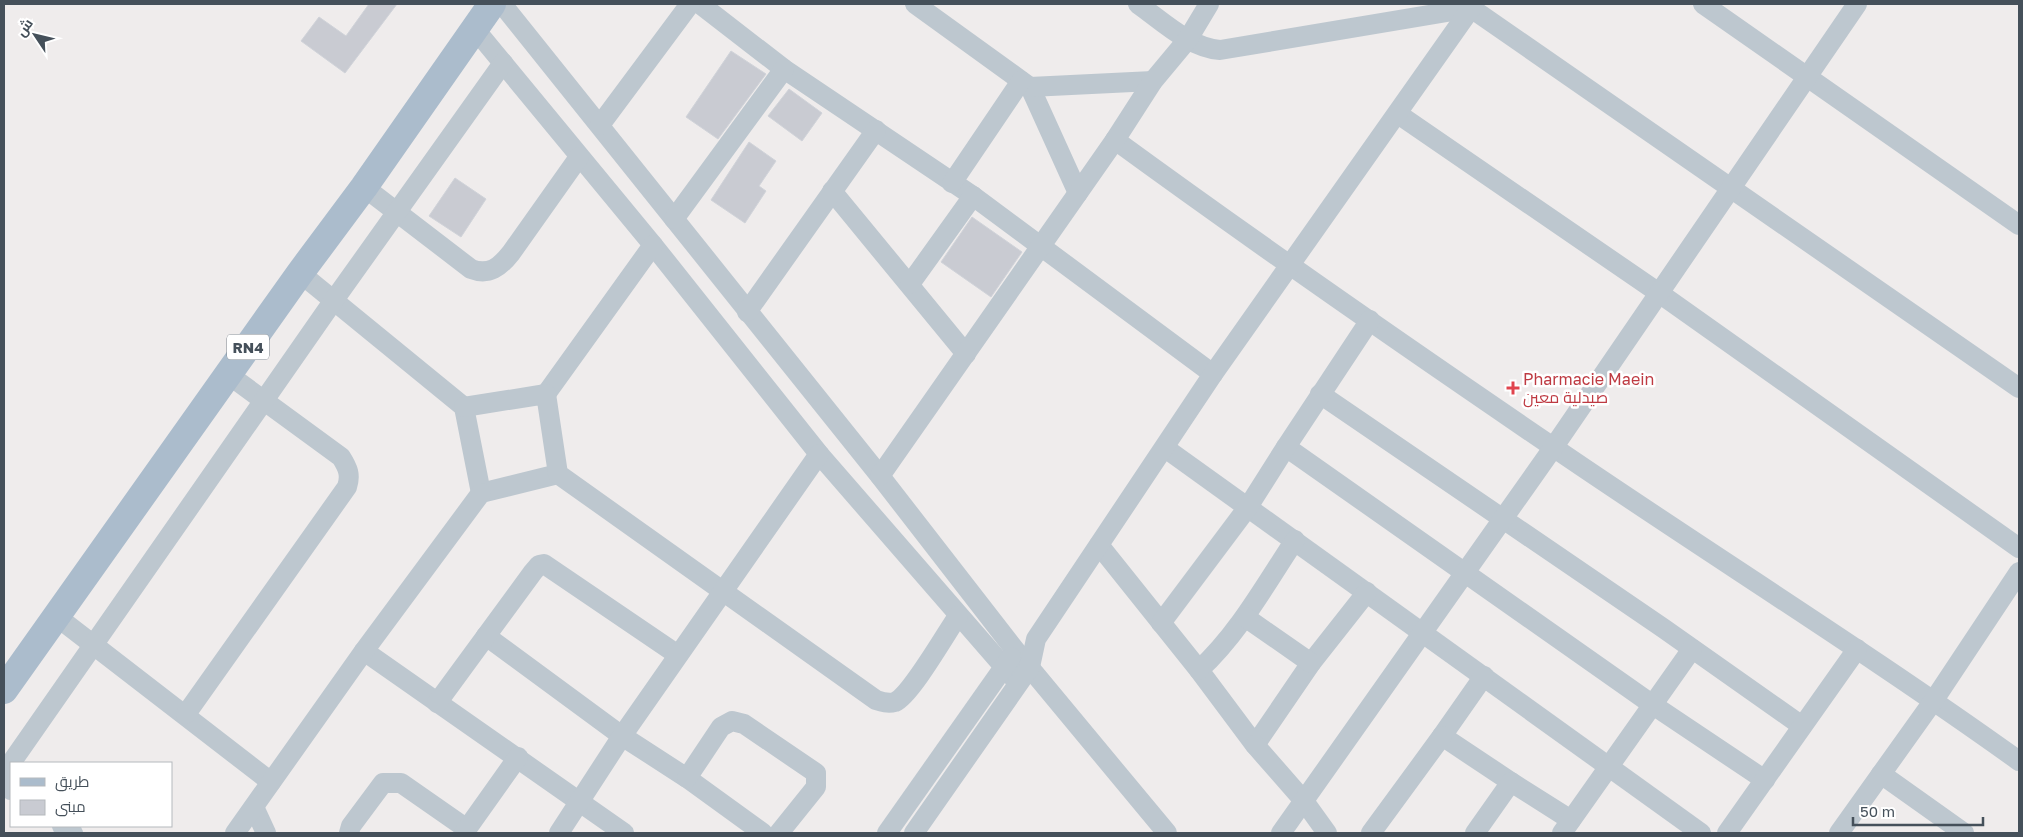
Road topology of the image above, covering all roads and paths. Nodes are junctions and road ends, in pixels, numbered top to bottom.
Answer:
1 (492, 4) edge
2 (502, 4) edge
3 (690, 4) edge
4 (700, 4) edge
5 (915, 4) edge
6 (1138, 4) edge
7 (1209, 4) edge
8 (1703, 4) edge
9 (1856, 4) edge
10 (1472, 6) edge
11 (474, 28) junction
12 (1188, 39) junction
13 (503, 63) junction
14 (784, 69) junction
15 (1806, 77) junction
16 (1153, 82) junction
17 (1026, 84) junction
18 (1398, 114) junction
19 (600, 126) junction
20 (876, 130) junction
21 (1115, 140) junction
22 (580, 156) junction
23 (952, 182) junction
24 (364, 187) junction
25 (1730, 189) junction
26 (832, 192) junction
27 (1078, 193) junction
28 (973, 196) junction
29 (397, 212) junction
30 (674, 219) junction
31 (2019, 225) edge
32 (654, 244) junction
33 (1041, 246) junction
34 (1291, 264) junction
35 (300, 273) junction
36 (910, 284) junction
37 (1659, 293) junction
38 (334, 300) junction
39 (747, 312) junction
40 (1370, 320) junction
41 (966, 354) junction
42 (1213, 374) junction
43 (229, 375) junction
44 (2019, 388) edge
45 (546, 394) junction
46 (1320, 394) junction
47 (264, 400) junction
48 (464, 406) junction
49 (1286, 447) junction
50 (1165, 448) junction
51 (1553, 448) junction
52 (819, 454) junction
53 (558, 474) junction
54 (880, 476) junction
55 (481, 493) junction
56 (1248, 507) junction
57 (1504, 518) junction
58 (1294, 540) junction
59 (1099, 545) junction
60 (2019, 548) edge
61 (2019, 572) edge
62 (1465, 573) junction
63 (724, 592) junction
64 (1367, 592) junction
65 (56, 616) junction
66 (958, 616) junction
67 (1245, 617) junction
68 (1161, 623) junction
69 (1424, 633) junction
70 (486, 636) junction
71 (1036, 639) junction
72 (94, 644) junction
73 (1692, 649) junction
74 (1857, 649) junction
75 (364, 652) junction
76 (678, 655) junction
77 (1009, 658) junction
78 (1311, 663) junction
79 (1030, 667) junction
80 (1199, 670) junction
81 (1484, 676) junction
82 (1018, 683) junction
83 (4, 690) edge
84 (1934, 700) junction
85 (437, 703) junction
86 (1653, 705) junction
87 (186, 714) junction
88 (1802, 726) junction
89 (622, 736) junction
90 (1442, 736) junction
91 (1255, 746) junction
92 (2017, 754) edge
93 (518, 757) junction
94 (12, 762) edge
95 (1609, 767) junction
96 (1881, 774) junction
97 (687, 778) junction
98 (1765, 780) junction
99 (271, 782) junction
100 (1511, 782) junction
101 (1304, 801) junction
102 (582, 802) junction
103 (254, 807) junction
104 (1567, 827) edge
105 (894, 830) edge
106 (466, 831) edge
107 (235, 833) edge
108 (266, 833) edge
109 (349, 833) edge
110 (559, 833) edge
111 (624, 833) edge
112 (764, 833) edge
113 (779, 833) edge
114 (914, 833) edge
115 (1168, 833) edge
116 (1281, 833) edge
117 (1327, 833) edge
118 (1372, 833) edge
119 (1475, 833) edge
120 (1701, 833) edge
121 (1727, 833) edge
122 (1839, 833) edge
123 (1964, 833) edge

1 - 11 main road, RN4
2 - 19 street
3 - 19 street
4 - 14 street
5 - 17 street
6 - 12 street
7 - 12 street
8 - 15 street
9 - 15 street
10 - 12 street
10 - 18 street
10 - 25 street
11 - 13 street
11 - 24 main road, RN4
12 - 16 street
13 - 22 street
13 - 29 street
14 - 20 street
14 - 30 street
15 - 25 street
15 - 31 street
16 - 17 street
16 - 21 street
17 - 23 street
17 - 27 street
18 - 34 street
18 - 37 street
19 - 30 street
20 - 23 street
20 - 26 street
21 - 27 street
21 - 34 street
22 - 29 street
22 - 32 street
23 - 28 street
24 - 29 street
24 - 35 main road, RN4
25 - 37 street
25 - 44 street
26 - 36 street
26 - 39 street
27 - 33 street
28 - 33 street
28 - 36 street
29 - 38 street
30 - 39 street
32 - 45 street
32 - 52 street
33 - 41 street
33 - 42 street
34 - 40 street
34 - 42 street
35 - 38 street
35 - 43 main road, RN4
36 - 41 street
37 - 51 street
37 - 60 street
38 - 47 street
38 - 48 street
39 - 54 street
40 - 46 street
40 - 51 street
41 - 54 street
42 - 50 street
43 - 47 street
43 - 65 main road, RN4
45 - 48 street
45 - 53 street
46 - 49 street
46 - 57 street
47 - 72 street
47 - 87 street
48 - 55 street
49 - 56 street
49 - 62 street
50 - 56 street
50 - 59 street
51 - 57 street
51 - 74 street
52 - 63 street
52 - 66 street
53 - 55 street
53 - 63 street
54 - 77 street
55 - 75 street
56 - 58 street
56 - 68 street
57 - 62 street
57 - 73 street
58 - 64 street
58 - 67 street
59 - 68 street
59 - 71 street
61 - 84 street
62 - 69 street
62 - 86 street
63 - 66 street
63 - 76 street
64 - 69 street
64 - 78 street
65 - 72 street
65 - 83 main road, RN4
66 - 77 street
67 - 78 street
67 - 80 street
68 - 80 street
69 - 81 street
69 - 101 street
70 - 76 street
70 - 85 street
70 - 89 street
71 - 77 street
71 - 79 street
72 - 87 street
72 - 94 street
73 - 86 street
73 - 88 street
74 - 84 street
74 - 88 street
75 - 85 street
75 - 99 street
76 - 89 street
77 - 79 street
77 - 82 street
77 - 105 street
78 - 91 street
79 - 82 street
79 - 115 street
80 - 91 street
81 - 90 street
81 - 95 street
82 - 114 street
84 - 92 street
84 - 96 street
85 - 93 street
86 - 95 street
86 - 98 street
87 - 99 street
88 - 98 street
89 - 97 street
89 - 102 street
90 - 100 street
90 - 118 street
91 - 101 street
93 - 102 street
93 - 106 street
95 - 104 street
95 - 120 street
96 - 122 street
96 - 123 street
97 - 112 street
97 - 113 street
98 - 121 street
99 - 103 street
100 - 104 street
100 - 119 street
101 - 116 street
101 - 117 street
102 - 110 street
102 - 111 street
103 - 107 street
103 - 108 street
106 - 109 street

